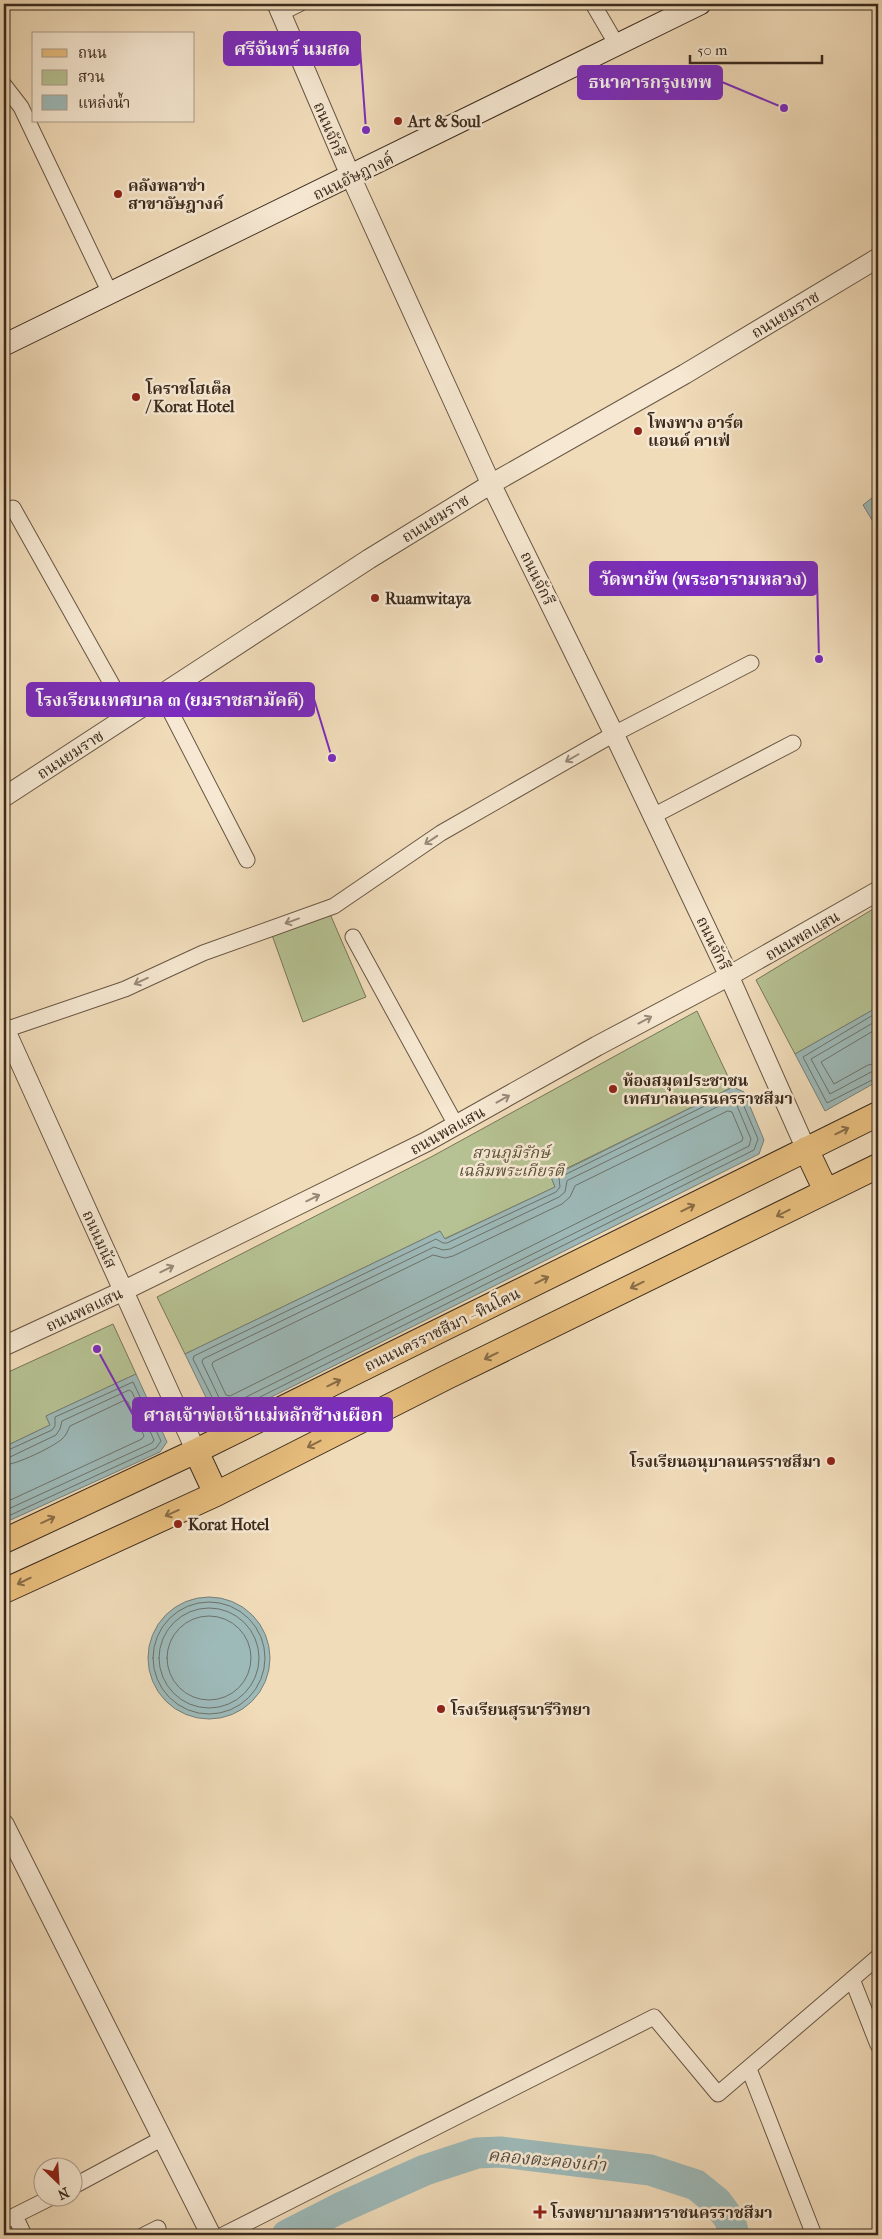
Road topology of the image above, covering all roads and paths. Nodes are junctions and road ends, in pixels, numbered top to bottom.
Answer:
1 (299, 4) edge
2 (593, 4) edge
3 (700, 4) edge
4 (279, 8) edge
5 (617, 45) junction
6 (4, 85) edge
7 (351, 177) junction
8 (878, 258) edge
9 (110, 293) junction
10 (4, 345) edge
11 (491, 484) junction
12 (4, 512) edge
13 (751, 663) dead end
14 (162, 695) junction
15 (130, 715) junction
16 (614, 734) junction
17 (792, 743) dead end
18 (4, 797) edge
19 (653, 816) junction
20 (247, 860) dead end
21 (878, 891) edge
22 (353, 937) dead end
23 (729, 976) junction
24 (6, 1036) edge
25 (878, 1114) edge
26 (456, 1125) junction
27 (806, 1149) junction
28 (878, 1166) edge
29 (826, 1191) junction
30 (123, 1291) junction
31 (4, 1346) edge
32 (196, 1451) junction
33 (216, 1494) junction
34 (4, 1541) edge
35 (4, 1591) edge
36 (4, 1824) edge
37 (878, 1957) edge
38 (852, 1980) junction
39 (878, 2045) edge
40 (749, 2069) junction
41 (163, 2138) junction
42 (82, 2182) edge
43 (34, 2206) edge
44 (10, 2218) edge
45 (158, 2228) dead end
46 (24, 2235) edge
47 (144, 2235) edge
48 (211, 2235) edge
49 (223, 2235) edge
50 (814, 2235) edge

1 - 4 street
2 - 5 street
3 - 5 main road, ถนนอัษฎางค์
4 - 7 street, ถนนจักรี
5 - 7 main road, ถนนอัษฎางค์
6 - 9 street
7 - 9 main road, ถนนอัษฎางค์
7 - 11 street, ถนนจักรี
8 - 11 street, ถนนยมราช
9 - 10 main road, ถนนอัษฎางค์
11 - 14 street, ถนนยมราช
11 - 16 street, ถนนจักรี
12 - 15 street
13 - 16 street
14 - 15 street, ถนนยมราช
14 - 20 street
15 - 18 street, ถนนยมราช
16 - 19 street, ถนนจักรี
16 -> 24 street
17 - 19 street
19 - 23 street, ถนนจักรี
21 - 23 street, ถนนพลแสน
22 - 26 street
26 -> 23 street, ถนนพลแสน
23 - 27 street, ถนนจักรี
24 - 30 street, ถนนมนัส
27 -> 25 main road, ถนนนครราชสีมา - หินโคน
30 -> 26 street, ถนนพลแสน
27 - 29 main road
32 -> 27 main road, ถนนนครราชสีมา - หินโคน
28 - 29 main road
29 -> 33 main road
30 - 31 street, ถนนพลแสน
30 - 32 street, ถนนมนัส
32 - 33 main road
34 -> 32 main road, ถนนนครราชสีมา - หินโคน
33 -> 35 main road
36 - 41 street
37 - 38 street
38 - 39 street
38 - 40 street
40 - 49 street
40 - 50 street
41 - 42 street
41 - 48 street
43 - 44 street
44 - 46 street
45 - 47 street

